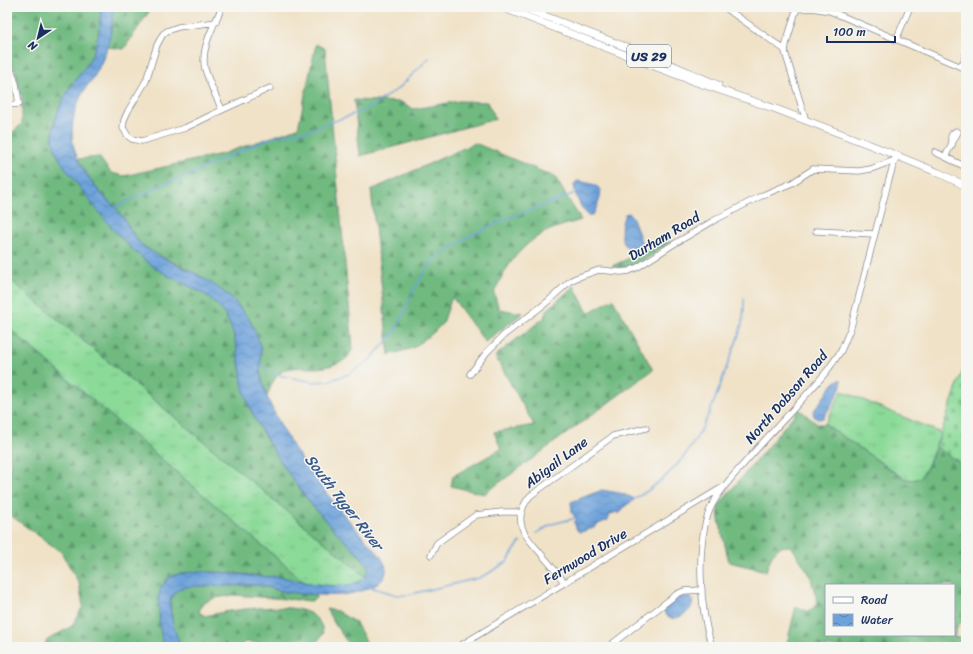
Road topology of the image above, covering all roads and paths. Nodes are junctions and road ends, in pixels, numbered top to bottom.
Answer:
1 (222, 7) edge
2 (501, 7) edge
3 (521, 7) edge
4 (724, 7) edge
5 (910, 7) edge
6 (796, 8) edge
7 (535, 16) junction
8 (216, 22) junction
9 (896, 40) junction
10 (785, 50) junction
11 (966, 54) edge
12 (7, 59) edge
13 (964, 68) edge
14 (270, 88) dead end
15 (7, 105) edge
16 (222, 110) junction
17 (806, 121) junction
18 (952, 145) dead end
19 (935, 152) dead end
20 (945, 157) junction
21 (896, 158) junction
22 (966, 160) edge
23 (965, 167) edge
24 (966, 186) edge
25 (816, 231) dead end
26 (874, 234) junction
27 (470, 374) dead end
28 (646, 428) dead end
29 (725, 486) junction
30 (521, 514) junction
31 (431, 555) dead end
32 (564, 582) junction
33 (702, 590) junction
34 (458, 647) edge
35 (608, 647) edge
36 (712, 647) edge

1 - 8 street
2 - 7 main road, US 29
3 - 7 main road, US 29
4 - 10 street
5 - 9 street
6 - 9 street
6 - 10 street
7 - 17 main road, US 29
8 - 16 street
8 - 16 street
9 - 13 street
10 - 17 street
11 - 13 street
12 - 15 street
14 - 16 street
17 - 21 main road, US 29
18 - 20 street
19 - 20 street
20 - 23 street
21 - 24 main road, US 29
21 - 26 street, North Dobson Road
21 - 27 street, Durham Road
22 - 23 street
25 - 26 street
26 - 29 street, North Dobson Road
28 - 30 street, Abigail Lane
29 - 32 street, Fernwood Drive
29 - 33 street, North Dobson Road
30 - 31 street
30 - 32 street
32 - 34 street, Fernwood Drive
33 - 35 street
33 - 36 street, North Dobson Road

